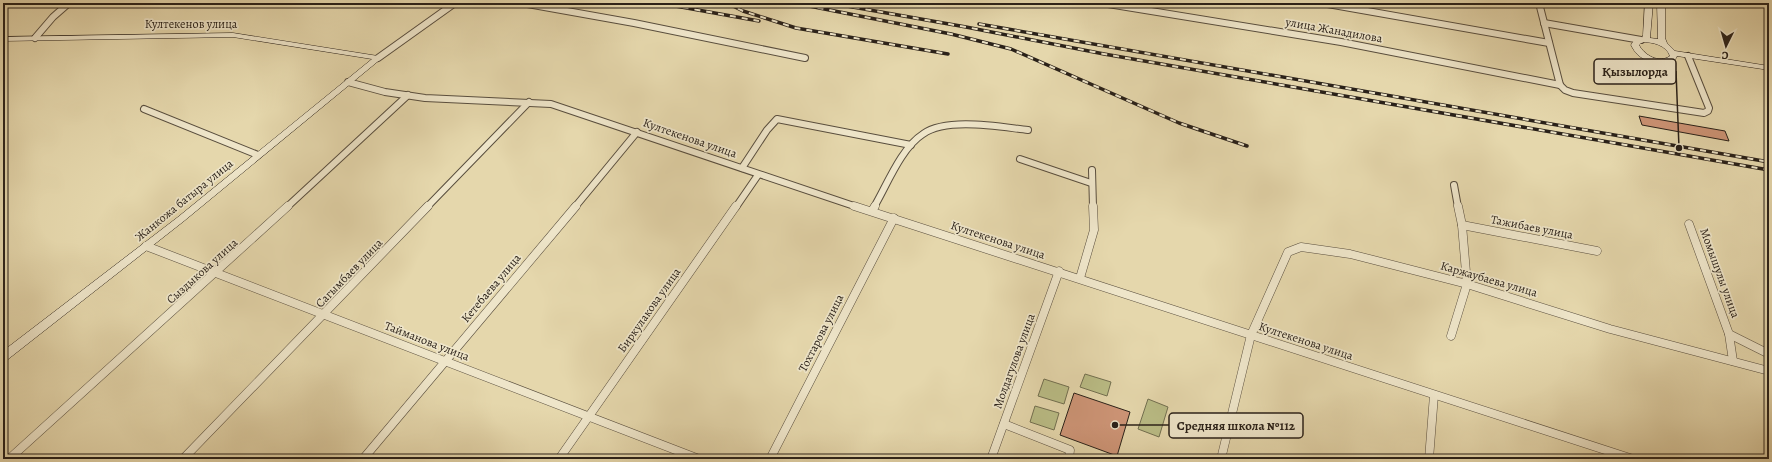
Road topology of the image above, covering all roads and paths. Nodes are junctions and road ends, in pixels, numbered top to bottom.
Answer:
1 (69, 3) edge
2 (455, 3) edge
3 (522, 3) edge
4 (1102, 3) edge
5 (1322, 3) edge
6 (1539, 3) edge
7 (1649, 3) edge
8 (1661, 3) edge
9 (1544, 23) junction
10 (35, 38) junction
11 (3, 39) edge
12 (1643, 40) junction
13 (1549, 43) junction
14 (1664, 45) junction
15 (1673, 53) junction
16 (1688, 56) junction
17 (378, 58) junction
18 (805, 58) dead end
19 (1769, 68) edge
20 (348, 82) junction
21 (1560, 85) junction
22 (408, 95) junction
23 (529, 102) junction
24 (144, 109) dead end
25 (1028, 130) dead end
26 (637, 132) junction
27 (912, 145) junction
28 (258, 156) junction
29 (1020, 159) dead end
30 (742, 168) junction
31 (1092, 170) dead end
32 (758, 175) junction
33 (1091, 184) junction
34 (1454, 185) dead end
35 (872, 211) junction
36 (894, 218) junction
37 (1689, 224) dead end
38 (1462, 225) junction
39 (146, 246) junction
40 (1598, 251) dead end
41 (1059, 271) junction
42 (216, 273) junction
43 (1080, 278) junction
44 (1467, 284) junction
45 (324, 315) junction
46 (1729, 334) junction
47 (1251, 335) junction
48 (1451, 336) dead end
49 (1769, 354) edge
50 (3, 357) edge
51 (1733, 361) junction
52 (446, 362) junction
53 (1769, 371) edge
54 (1434, 395) junction
55 (589, 416) junction
56 (1004, 424) junction
57 (9, 459) edge
58 (184, 459) edge
59 (363, 459) edge
60 (559, 459) edge
61 (699, 459) edge
62 (770, 459) edge
63 (991, 459) edge
64 (1069, 459) edge
65 (1221, 459) edge
66 (1429, 459) edge
67 (1633, 459) edge

1 - 10 street
2 - 17 street
3 - 18 street
4 - 21 street, улица Жанадилова
5 - 13 street
6 - 9 street
7 - 12 street
8 - 14 street
9 - 12 street
9 - 13 street
10 - 11 street, Култекенов улица
10 - 17 street, Култекенов улица
12 - 14 street
12 - 15 street
13 - 21 street
14 - 15 street
15 - 16 street
16 - 19 street
16 - 21 street, улица Жанадилова
17 - 20 street, Жанкожа батыра улица
20 - 22 street, Култекенова улица
20 - 28 street, Жанкожа батыра улица
22 - 23 street, Култекенова улица
22 - 42 street, Сыздыкова улица
23 - 26 street, Култекенова улица
23 - 45 street, Сагымбаев улица
24 - 28 street
25 - 27 street
26 - 30 street, Култекенова улица
26 - 52 street, Кетебаева улица
27 - 30 street
27 - 35 street
28 - 39 street, Жанкожа батыра улица
29 - 33 street
30 - 32 street, Култекенова улица
31 - 33 street
32 - 35 street, Култекенова улица
32 - 55 street, Биркулакова улица
33 - 43 street
34 - 38 street
35 - 36 street, Култекенова улица
36 - 41 street, Култекенова улица
36 - 62 street, Тохтарова улица
37 - 46 street, Момышулы улица
38 - 40 street, Тажибаев улица
38 - 44 street
39 - 42 street, Тайманова улица
39 - 50 street, Жанкожа батыра улица
41 - 43 street, Култекенова улица
41 - 56 street, Молдагулова улица
42 - 45 street, Тайманова улица
42 - 57 street, Сыздыкова улица
43 - 47 street, Култекенова улица
44 - 47 street, Каржаубаева улица
44 - 48 street
44 - 51 street, Каржаубаева улица
45 - 52 street, Тайманова улица
45 - 58 street, Сагымбаев улица
46 - 49 street, Момышулы улица
46 - 51 street
47 - 54 street, Култекенова улица
47 - 65 street
51 - 53 street, Каржаубаева улица
52 - 55 street, Тайманова улица
52 - 59 street, Кетебаева улица
54 - 66 street
54 - 67 street, Култекенова улица
55 - 60 street, Биркулакова улица
55 - 61 street, Тайманова улица
56 - 63 street, Молдагулова улица
56 - 64 street

